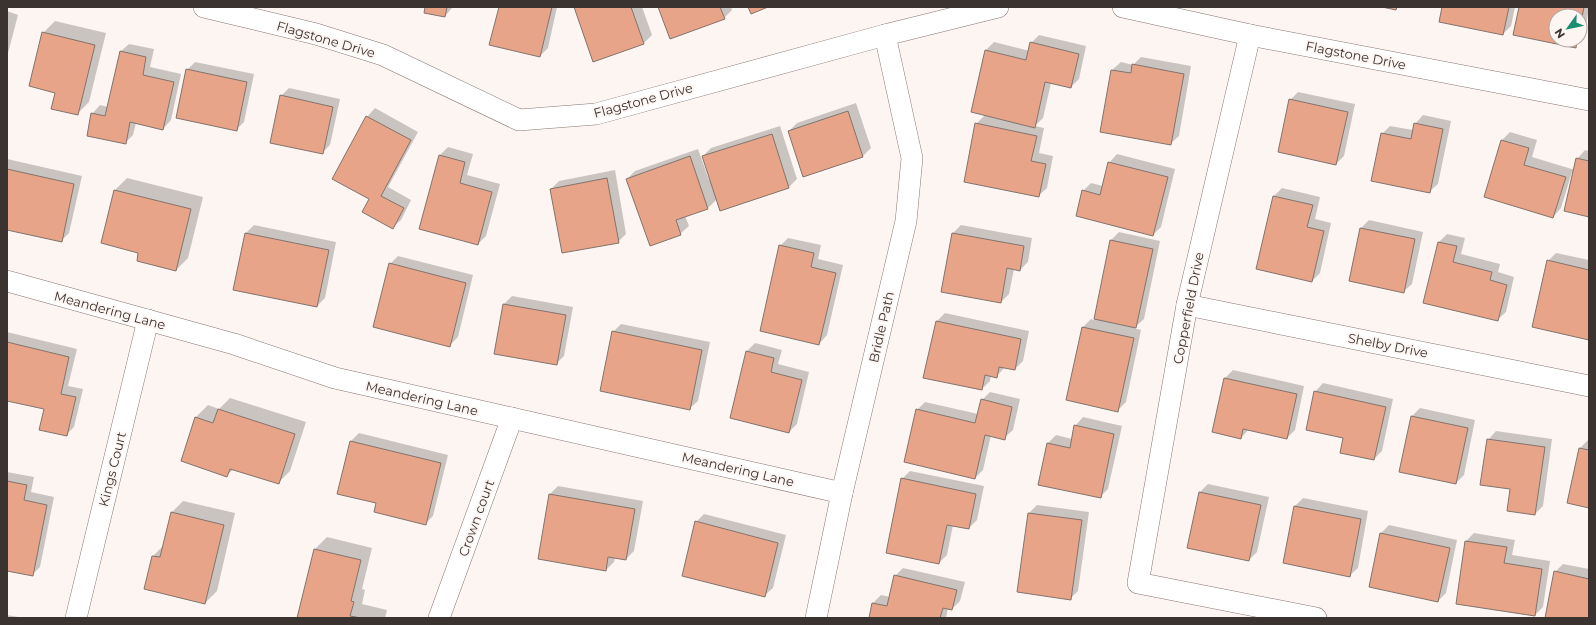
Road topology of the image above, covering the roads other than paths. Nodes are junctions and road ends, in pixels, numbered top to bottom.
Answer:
1 (204, 7) edge
2 (998, 7) edge
3 (1123, 7) edge
4 (885, 35) junction
5 (1250, 35) junction
6 (1589, 100) edge
7 (7, 281) edge
8 (1187, 305) junction
9 (148, 320) junction
10 (1589, 386) edge
11 (512, 418) junction
12 (842, 493) junction
13 (76, 618) edge
14 (439, 618) edge
15 (816, 618) edge
16 (1316, 618) edge

1 - 4 street, Flagstone Drive
2 - 4 street, Flagstone Drive
3 - 5 street, Flagstone Drive
4 - 12 street, Bridle Path
5 - 6 street, Flagstone Drive
5 - 8 street, Copperfield Drive
7 - 9 street, Meandering Lane
8 - 10 street, Shelby Drive
8 - 16 street, Copperfield Drive
9 - 11 street, Meandering Lane
9 - 13 street, Kings Court
11 - 12 street, Meandering Lane
11 - 14 street, Crown court
12 - 15 street, Bridle Path

